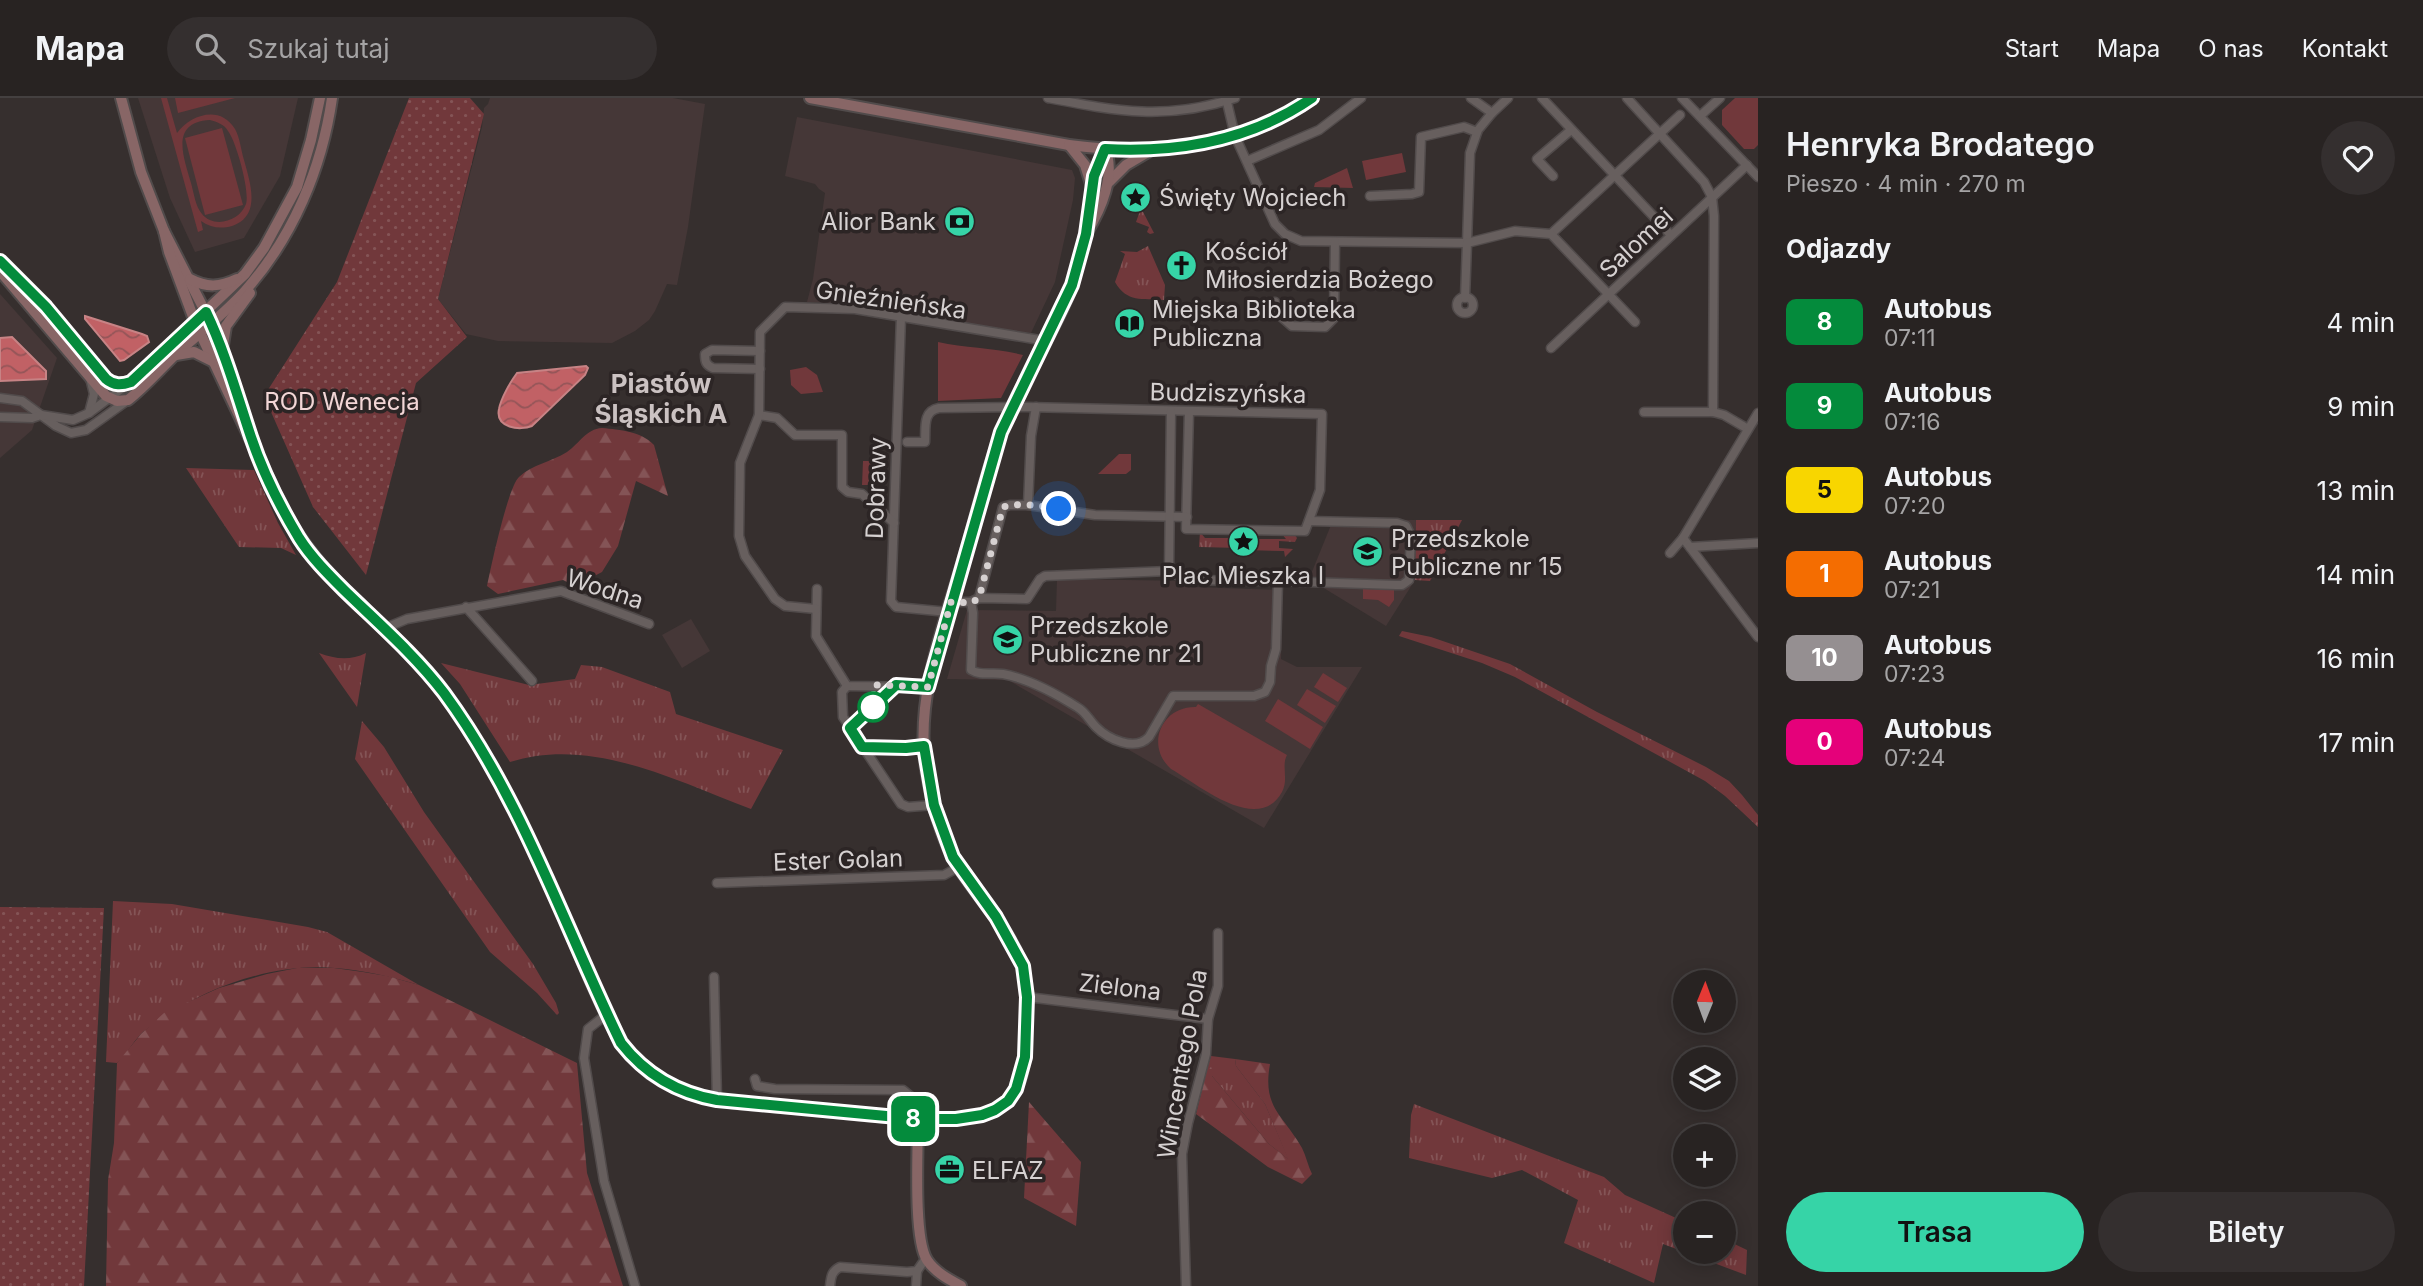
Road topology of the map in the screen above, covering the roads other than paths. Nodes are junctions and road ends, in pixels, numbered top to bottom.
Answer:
1 (121, 98) edge
2 (320, 98) edge
3 (332, 98) edge
4 (810, 98) edge
5 (1048, 98) edge
6 (1312, 98) edge
7 (1360, 98) edge
8 (1471, 98) edge
9 (1508, 98) edge
10 (1542, 98) edge
11 (1626, 98) edge
12 (1682, 98) edge
13 (1720, 98) edge
14 (1229, 99) edge
15 (1492, 113) junction
16 (1680, 116) dead end
17 (1700, 117) junction
18 (1571, 130) junction
19 (1477, 132) junction
20 (1660, 134) junction
21 (1235, 136) junction
22 (1069, 145) junction
23 (1105, 149) junction
24 (1151, 150) junction
25 (1247, 161) junction
26 (1747, 165) junction
27 (1614, 175) junction
28 (1553, 176) dead end
29 (1758, 177) edge
30 (1106, 186) junction
31 (1092, 188) junction
32 (1370, 196) dead end
33 (1712, 197) junction
34 (164, 231) junction
35 (1086, 234) junction
36 (1552, 234) junction
37 (1671, 236) junction
38 (1335, 242) junction
39 (1467, 243) junction
40 (0, 261) edge
41 (0, 271) edge
42 (250, 276) junction
43 (191, 279) junction
44 (1609, 294) junction
45 (1465, 298) dead end
46 (1275, 302) dead end
47 (901, 317) junction
48 (208, 318) junction
49 (1635, 322) dead end
50 (197, 328) junction
51 (1046, 341) junction
52 (1551, 348) dead end
53 (760, 351) junction
54 (222, 352) junction
55 (176, 355) junction
56 (212, 361) junction
57 (760, 369) junction
58 (89, 376) junction
59 (106, 379) junction
60 (131, 382) junction
61 (0, 398) edge
62 (112, 398) junction
63 (128, 400) junction
64 (1012, 407) junction
65 (1036, 407) junction
66 (1171, 411) junction
67 (1189, 411) junction
68 (1644, 412) dead end
69 (1713, 412) junction
70 (89, 413) junction
71 (1758, 413) edge
72 (41, 415) junction
73 (759, 415) junction
74 (0, 417) edge
75 (102, 419) junction
76 (1748, 429) junction
77 (252, 440) junction
78 (907, 442) dead end
79 (1028, 505) junction
80 (1170, 516) junction
81 (1187, 517) junction
82 (1309, 522) junction
83 (894, 523) junction
84 (1683, 538) junction
85 (1758, 543) edge
86 (1690, 547) junction
87 (1670, 553) dead end
88 (1169, 571) junction
89 (1278, 581) junction
90 (817, 589) dead end
91 (975, 600) junction
92 (466, 607) junction
93 (950, 607) junction
94 (816, 609) junction
95 (649, 624) dead end
96 (383, 629) junction
97 (1758, 638) edge
98 (532, 681) dead end
99 (847, 687) junction
100 (928, 687) junction
101 (934, 805) junction
102 (959, 867) junction
103 (717, 883) dead end
104 (1219, 933) dead end
105 (714, 977) dead end
106 (1027, 997) junction
107 (607, 1014) junction
108 (1208, 1018) junction
109 (755, 1079) dead end
110 (717, 1100) junction
111 (918, 1119) junction
112 (926, 1258) junction
113 (917, 1271) junction
114 (635, 1286) edge
115 (830, 1286) edge
116 (916, 1286) edge
117 (961, 1286) edge
118 (1186, 1286) edge

1 - 34 street
2 - 42 street
3 - 42 street
4 - 22 street
5 - 14 street
6 - 21 street
7 - 25 street
8 - 15 street
9 - 15 street
10 - 18 street
11 - 20 street
12 - 17 street
13 - 17 street
14 - 21 street
15 - 19 street
16 - 20 street
17 - 26 street
18 - 27 street
18 - 28 street
19 - 32 street
19 - 39 street
20 - 27 street
20 - 33 street
21 - 24 street
21 - 25 street
22 - 23 street
22 - 31 street
23 - 24 street
23 - 30 street
23 - 31 street
24 - 30 street
25 - 38 street
26 - 29 street
26 - 33 street, Salomei
27 - 36 street
27 - 37 street
30 - 35 street
31 - 35 street
33 - 37 street, Salomei
33 - 69 street
34 - 43 street
34 - 50 street
35 - 51 street
36 - 39 street
36 - 44 street
37 - 44 street, Salomei
38 - 39 street
38 - 46 street
39 - 45 street
40 - 59 street
41 - 58 street
42 - 43 street
42 - 48 street
42 - 54 street
43 - 48 street
44 - 49 street
44 - 52 street, Salomei
47 - 51 street, Gnieźnieńska
47 - 53 street, Gnieźnieńska
47 - 83 street, Dobrawy
48 - 50 street
48 - 54 street
50 - 55 street
50 - 56 street
50 - 60 street
51 - 64 street
53 - 57 street, Gnieźnieńska
53 - 57 street
54 - 77 street
55 - 56 street
55 - 63 street
56 - 77 street
57 - 73 street, Gnieźnieńska
58 - 62 street
58 - 70 street
59 - 60 street
59 - 62 street
60 - 62 street
61 - 72 street
62 - 63 street
62 - 70 street
62 - 75 street
63 - 75 street
64 - 65 street, Budziszyńska
64 - 78 street, Budziszyńska
64 - 93 street
65 - 66 street, Budziszyńska
65 - 79 street
66 - 67 street, Budziszyńska
66 - 80 street
67 - 81 street
67 - 82 street, Budziszyńska
68 - 69 street
69 - 76 street
70 - 72 street
71 - 76 street
72 - 74 street
72 - 75 street
73 - 83 street
73 - 94 street, Gnieźnieńska
76 - 84 street
77 - 96 street
79 - 80 street
79 - 91 street
80 - 81 street
80 - 88 street
81 - 82 street, Budziszyńska
82 - 89 street
83 - 93 street, Dobrawy
84 - 86 street
84 - 87 street
85 - 86 street
86 - 97 street
88 - 89 street
88 - 91 street
89 - 91 street
90 - 94 street
91 - 93 street
92 - 95 street, Wodna
92 - 96 street, Wodna
92 - 98 street
93 - 100 street
94 - 99 street
96 - 107 street
99 - 100 street
99 - 101 street
100 - 101 street
101 - 102 street
102 - 103 street, Ester Golan
102 - 106 street
104 - 108 street, Wincentego Pola
105 - 110 street
106 - 108 street, Zielona
106 - 111 street
107 - 110 street
107 - 114 street
108 - 118 street, Wincentego Pola
109 - 111 street
110 - 111 street
111 - 112 street
112 - 113 street
112 - 117 street
113 - 115 street
113 - 116 street

